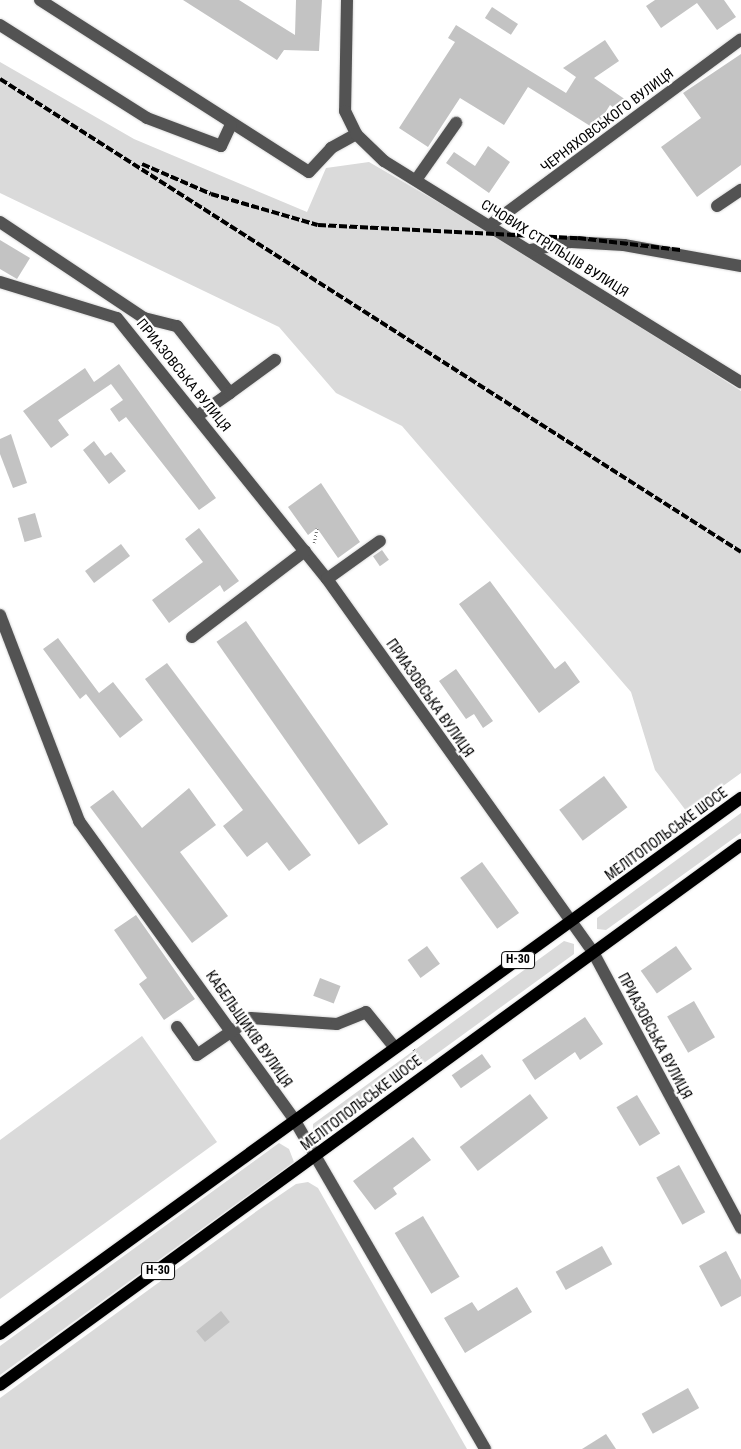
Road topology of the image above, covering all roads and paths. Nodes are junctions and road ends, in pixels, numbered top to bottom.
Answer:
1 (40, 0) edge
2 (347, 0) edge
3 (0, 25) edge
4 (741, 39) edge
5 (456, 123) dead end
6 (231, 125) junction
7 (356, 134) junction
8 (416, 180) junction
9 (741, 190) edge
10 (717, 206) dead end
11 (0, 222) edge
12 (490, 225) junction
13 (531, 250) junction
14 (741, 266) edge
15 (0, 282) edge
16 (275, 360) dead end
17 (741, 382) edge
18 (230, 393) junction
19 (198, 415) junction
20 (380, 541) dead end
21 (305, 551) junction
22 (327, 579) junction
23 (1, 620) edge
24 (192, 637) dead end
25 (741, 798) edge
26 (741, 845) edge
27 (570, 922) junction
28 (593, 952) junction
29 (177, 1027) dead end
30 (232, 1030) junction
31 (408, 1039) junction
32 (395, 1048) junction
33 (429, 1071) junction
34 (295, 1121) junction
35 (315, 1157) junction
36 (741, 1228) edge
37 (0, 1334) edge
38 (0, 1385) edge
39 (485, 1449) edge

1 - 6 street
2 - 7 street
3 - 6 street
4 - 12 street, ЧЕРНЯХОВСЬКОГО ВУЛИЦЯ
5 - 8 street
6 - 7 street
7 - 8 street, СІЧОВИХ СТРІЛЬЦІВ ВУЛИЦЯ
8 - 12 street, СІЧОВИХ СТРІЛЬЦІВ ВУЛИЦЯ
9 - 10 street
11 - 18 street
12 - 13 street, СІЧОВИХ СТРІЛЬЦІВ ВУЛИЦЯ
13 - 14 street
13 - 17 street, СІЧОВИХ СТРІЛЬЦІВ ВУЛИЦЯ
15 - 19 street, ПРИАЗОВСЬКА ВУЛИЦЯ
16 - 18 street
18 - 19 street
19 - 21 street, ПРИАЗОВСЬКА ВУЛИЦЯ
20 - 22 street
21 - 22 street, ПРИАЗОВСЬКА ВУЛИЦЯ
21 - 24 street
22 - 27 street, ПРИАЗОВСЬКА ВУЛИЦЯ
23 - 30 street, КАБЕЛЬЩИКІВ ВУЛИЦЯ
25 - 27 main road, МЕЛІТОПОЛЬСЬКЕ ШОСЕ / Н-30
26 - 28 main road, МЕЛІТОПОЛЬСЬКЕ ШОСЕ / Н-30
27 - 28 street, ПРИАЗОВСЬКА ВУЛИЦЯ
27 - 31 main road, МЕЛІТОПОЛЬСЬКЕ ШОСЕ / Н-30
28 - 33 main road, МЕЛІТОПОЛЬСЬКЕ ШОСЕ / Н-30
28 - 36 street, ПРИАЗОВСЬКА ВУЛИЦЯ
29 - 30 street
30 - 32 street
30 - 34 street, КАБЕЛЬЩИКІВ ВУЛИЦЯ
31 - 32 main road, МЕЛІТОПОЛЬСЬКЕ ШОСЕ / Н-30
31 - 33 path
32 - 34 main road, МЕЛІТОПОЛЬСЬКЕ ШОСЕ / Н-30
33 - 35 main road, МЕЛІТОПОЛЬСЬКЕ ШОСЕ / Н-30
34 - 35 street, КАБЕЛЬЩИКІВ ВУЛИЦЯ
34 - 37 main road, МЕЛІТОПОЛЬСЬКЕ ШОСЕ / Н-30
35 - 38 main road, МЕЛІТОПОЛЬСЬКЕ ШОСЕ / Н-30
35 - 39 street, КАБЕЛЬЩИКІВ ВУЛИЦЯ

